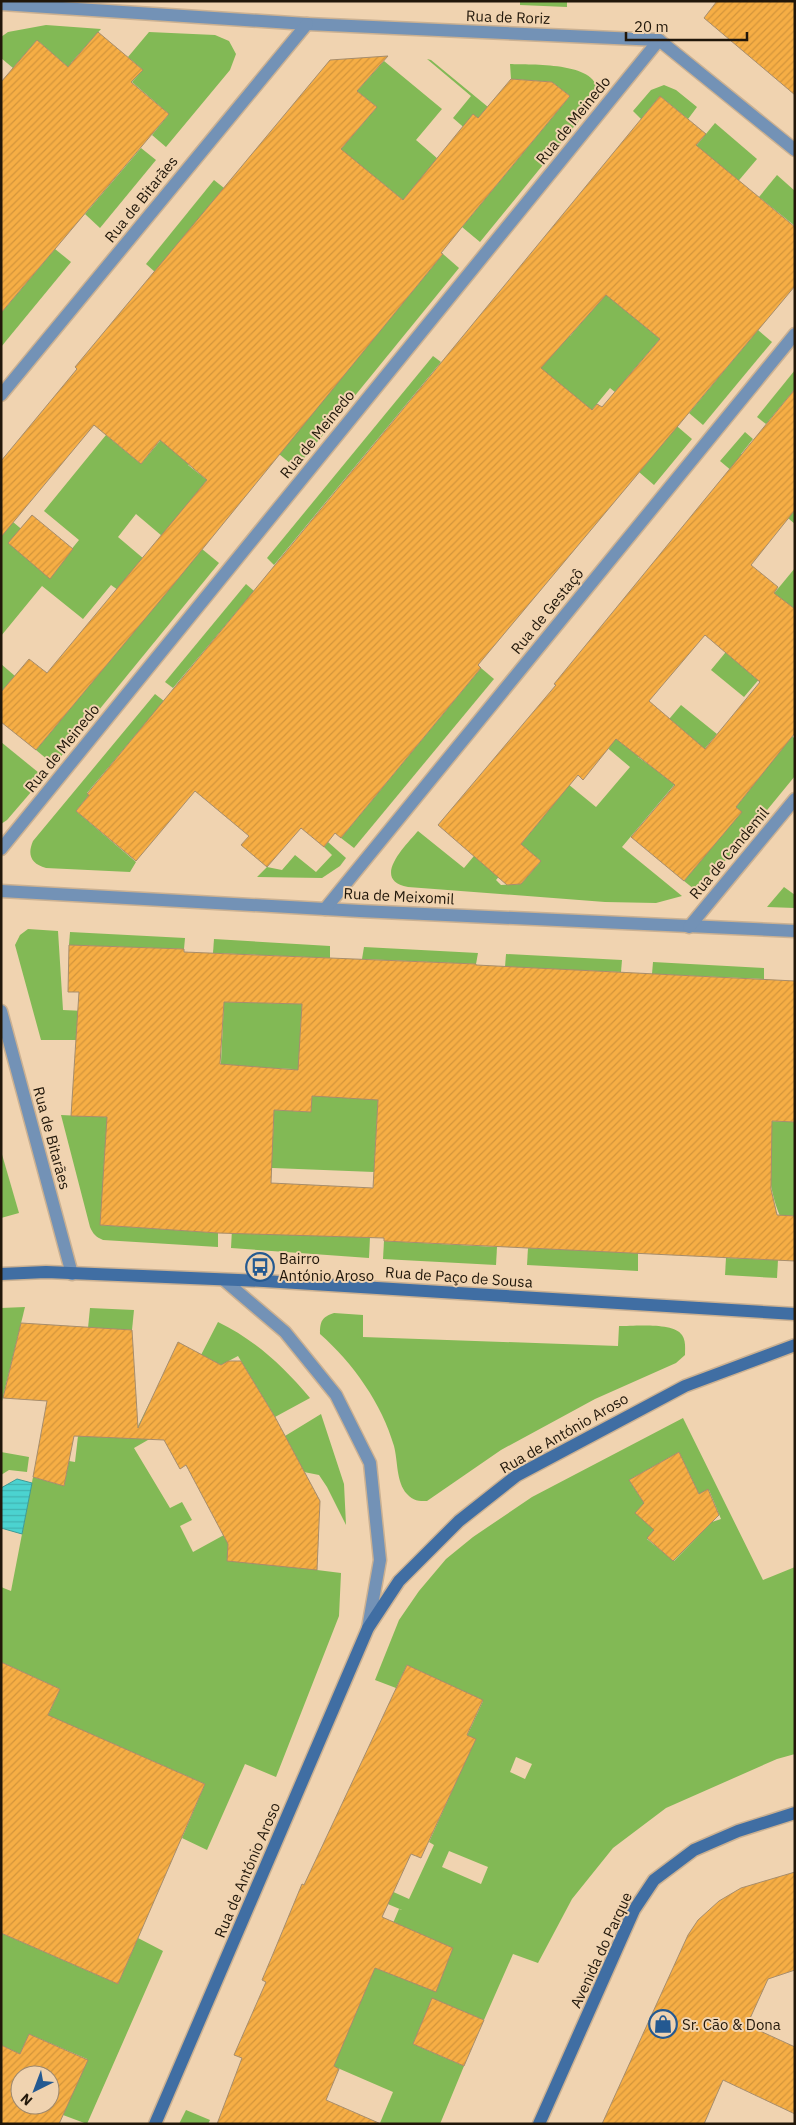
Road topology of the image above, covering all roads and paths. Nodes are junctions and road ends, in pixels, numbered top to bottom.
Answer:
1 (1, 4) edge
2 (307, 24) junction
3 (659, 40) junction
4 (795, 150) edge
5 (795, 334) edge
6 (1, 395) edge
7 (795, 799) edge
8 (1, 849) edge
9 (1, 891) edge
10 (325, 908) junction
11 (689, 927) junction
12 (795, 931) edge
13 (1, 1011) edge
14 (1, 1274) edge
15 (72, 1274) junction
16 (224, 1280) junction
17 (795, 1314) edge
18 (795, 1345) edge
19 (368, 1628) junction
20 (795, 1813) edge
21 (155, 2124) edge
22 (539, 2124) edge

1 - 2 street, Rua de Roriz
2 - 3 street, Rua de Roriz
2 - 6 street, Rua de Bitarães
3 - 4 street
3 - 8 street, Rua de Meinedo
5 - 10 street, Rua de Gestaçô
7 - 11 street, Rua de Candemil
9 - 10 street, Rua de Meixomil
10 - 11 street, Rua de Meixomil
11 - 12 street, Rua de Meixomil
13 - 15 street, Rua de Bitarães
14 - 15 street, Rua de Paço de Sousa
15 - 16 street, Rua de Paço de Sousa
16 - 17 street, Rua de Paço de Sousa
16 - 19 street, Rua de António Aroso
18 - 19 street, Rua de António Aroso
19 - 21 street, Rua de António Aroso
20 - 22 street, Avenida do Parque

